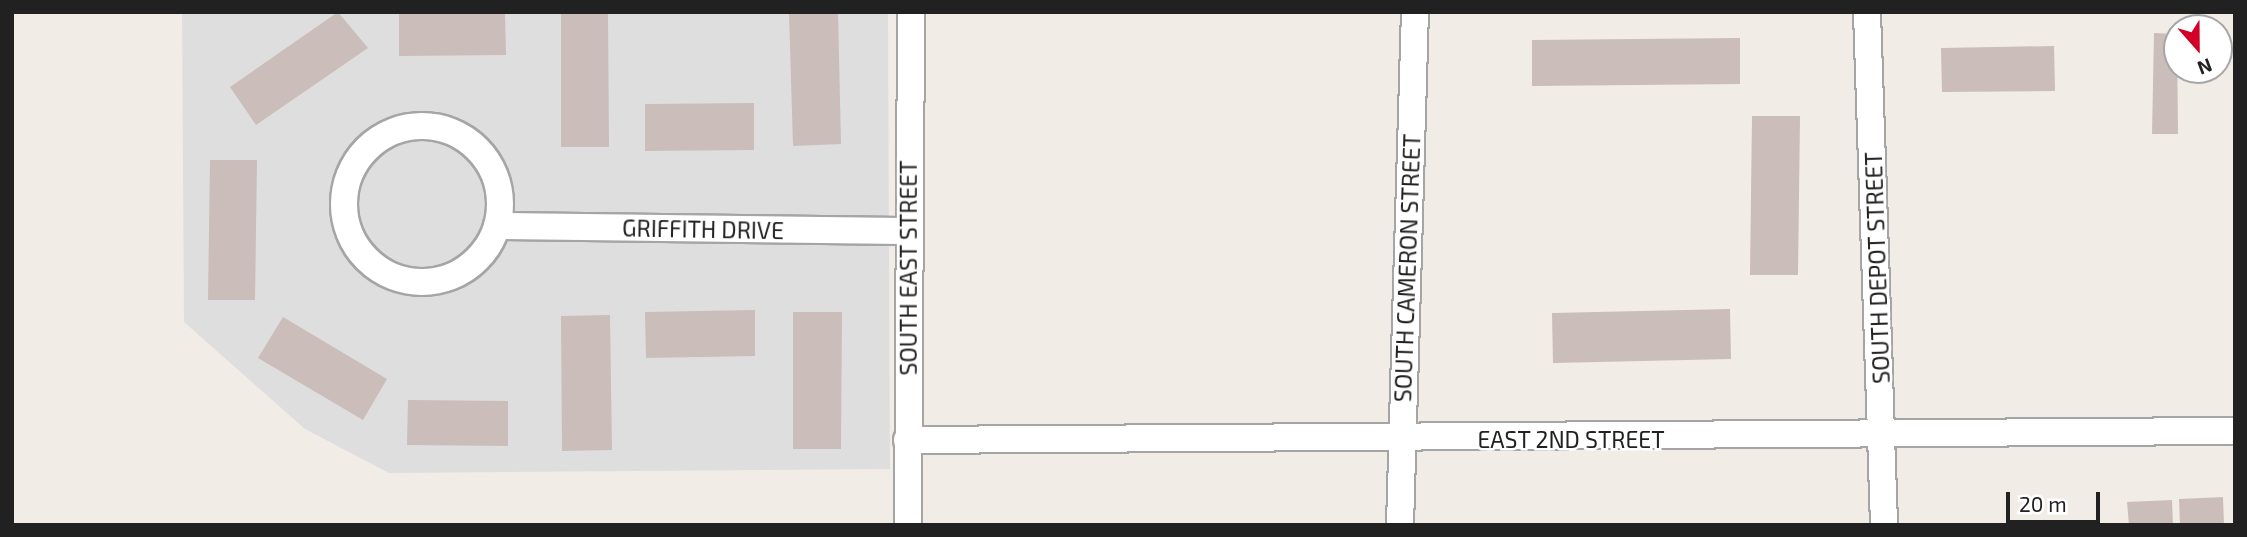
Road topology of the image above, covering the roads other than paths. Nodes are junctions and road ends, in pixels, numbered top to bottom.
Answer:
1 (911, 12) edge
2 (1415, 12) edge
3 (1867, 12) edge
4 (497, 226) junction
5 (908, 231) junction
6 (2235, 431) edge
7 (1884, 436) junction
8 (907, 440) junction
9 (1401, 440) junction
10 (908, 525) edge
11 (1400, 525) edge
12 (1884, 525) edge

1 - 5 street, SOUTH EAST STREET
2 - 9 street, SOUTH CAMERON STREET
3 - 7 street, SOUTH DEPOT STREET
4 - 4 street
4 - 5 street, GRIFFITH DRIVE
5 - 8 street, SOUTH EAST STREET
6 - 7 street, EAST 2ND STREET
7 - 9 street, EAST 2ND STREET
7 - 12 street, SOUTH DEPOT STREET
8 - 9 street, EAST 2ND STREET
8 - 10 street, SOUTH EAST STREET
9 - 11 street, SOUTH CAMERON STREET

